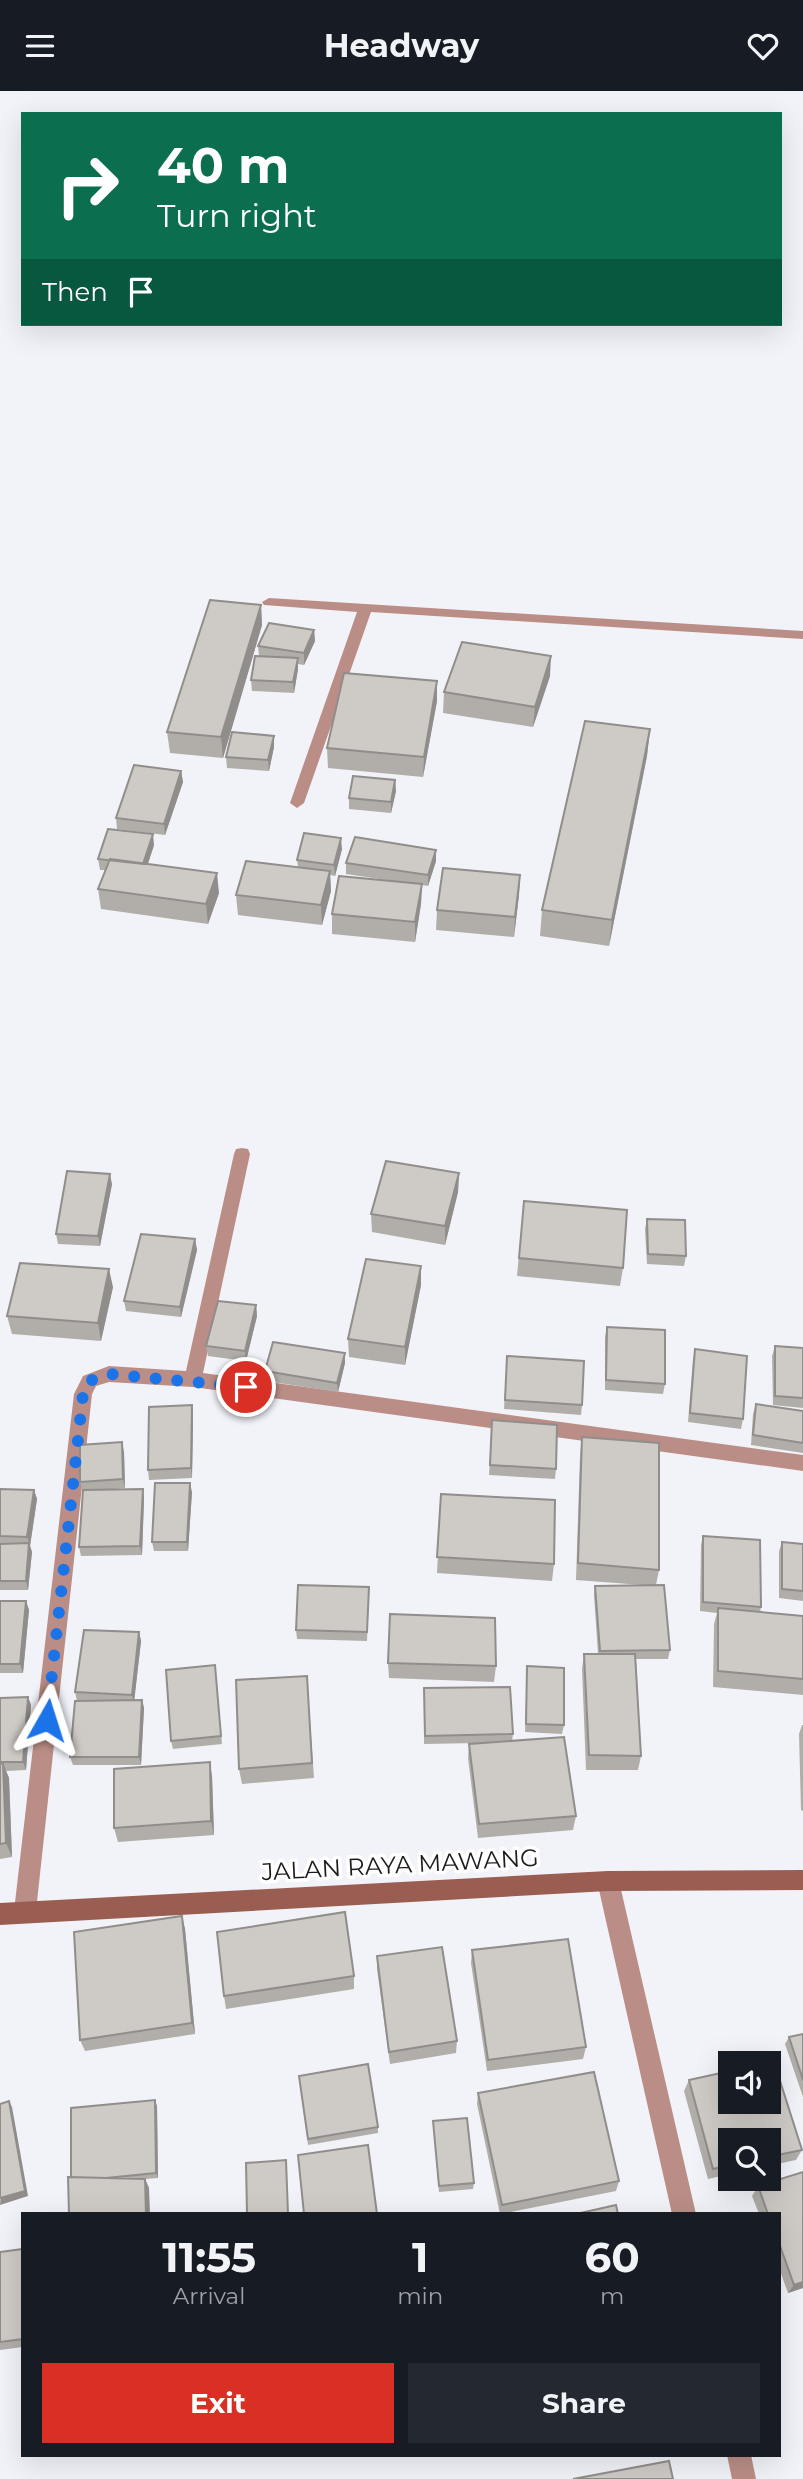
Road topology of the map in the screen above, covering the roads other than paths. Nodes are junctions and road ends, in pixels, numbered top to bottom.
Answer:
1 (269, 602) dead end
2 (365, 609) junction
3 (803, 635) edge
4 (297, 803) dead end
5 (242, 1154) dead end
6 (193, 1380) junction
7 (803, 1463) edge
8 (803, 1880) edge
9 (608, 1881) junction
10 (26, 1911) junction
11 (0, 1914) edge
12 (684, 2212) edge
13 (738, 2457) edge
14 (744, 2479) edge

1 - 2 street
2 - 3 street
2 - 4 street
5 - 6 street
6 - 7 street
6 - 10 street
8 - 9 main road, JALAN RAYA MAWANG
9 - 10 main road, JALAN RAYA MAWANG
9 - 12 street
10 - 11 main road, JALAN RAYA MAWANG
13 - 14 street

